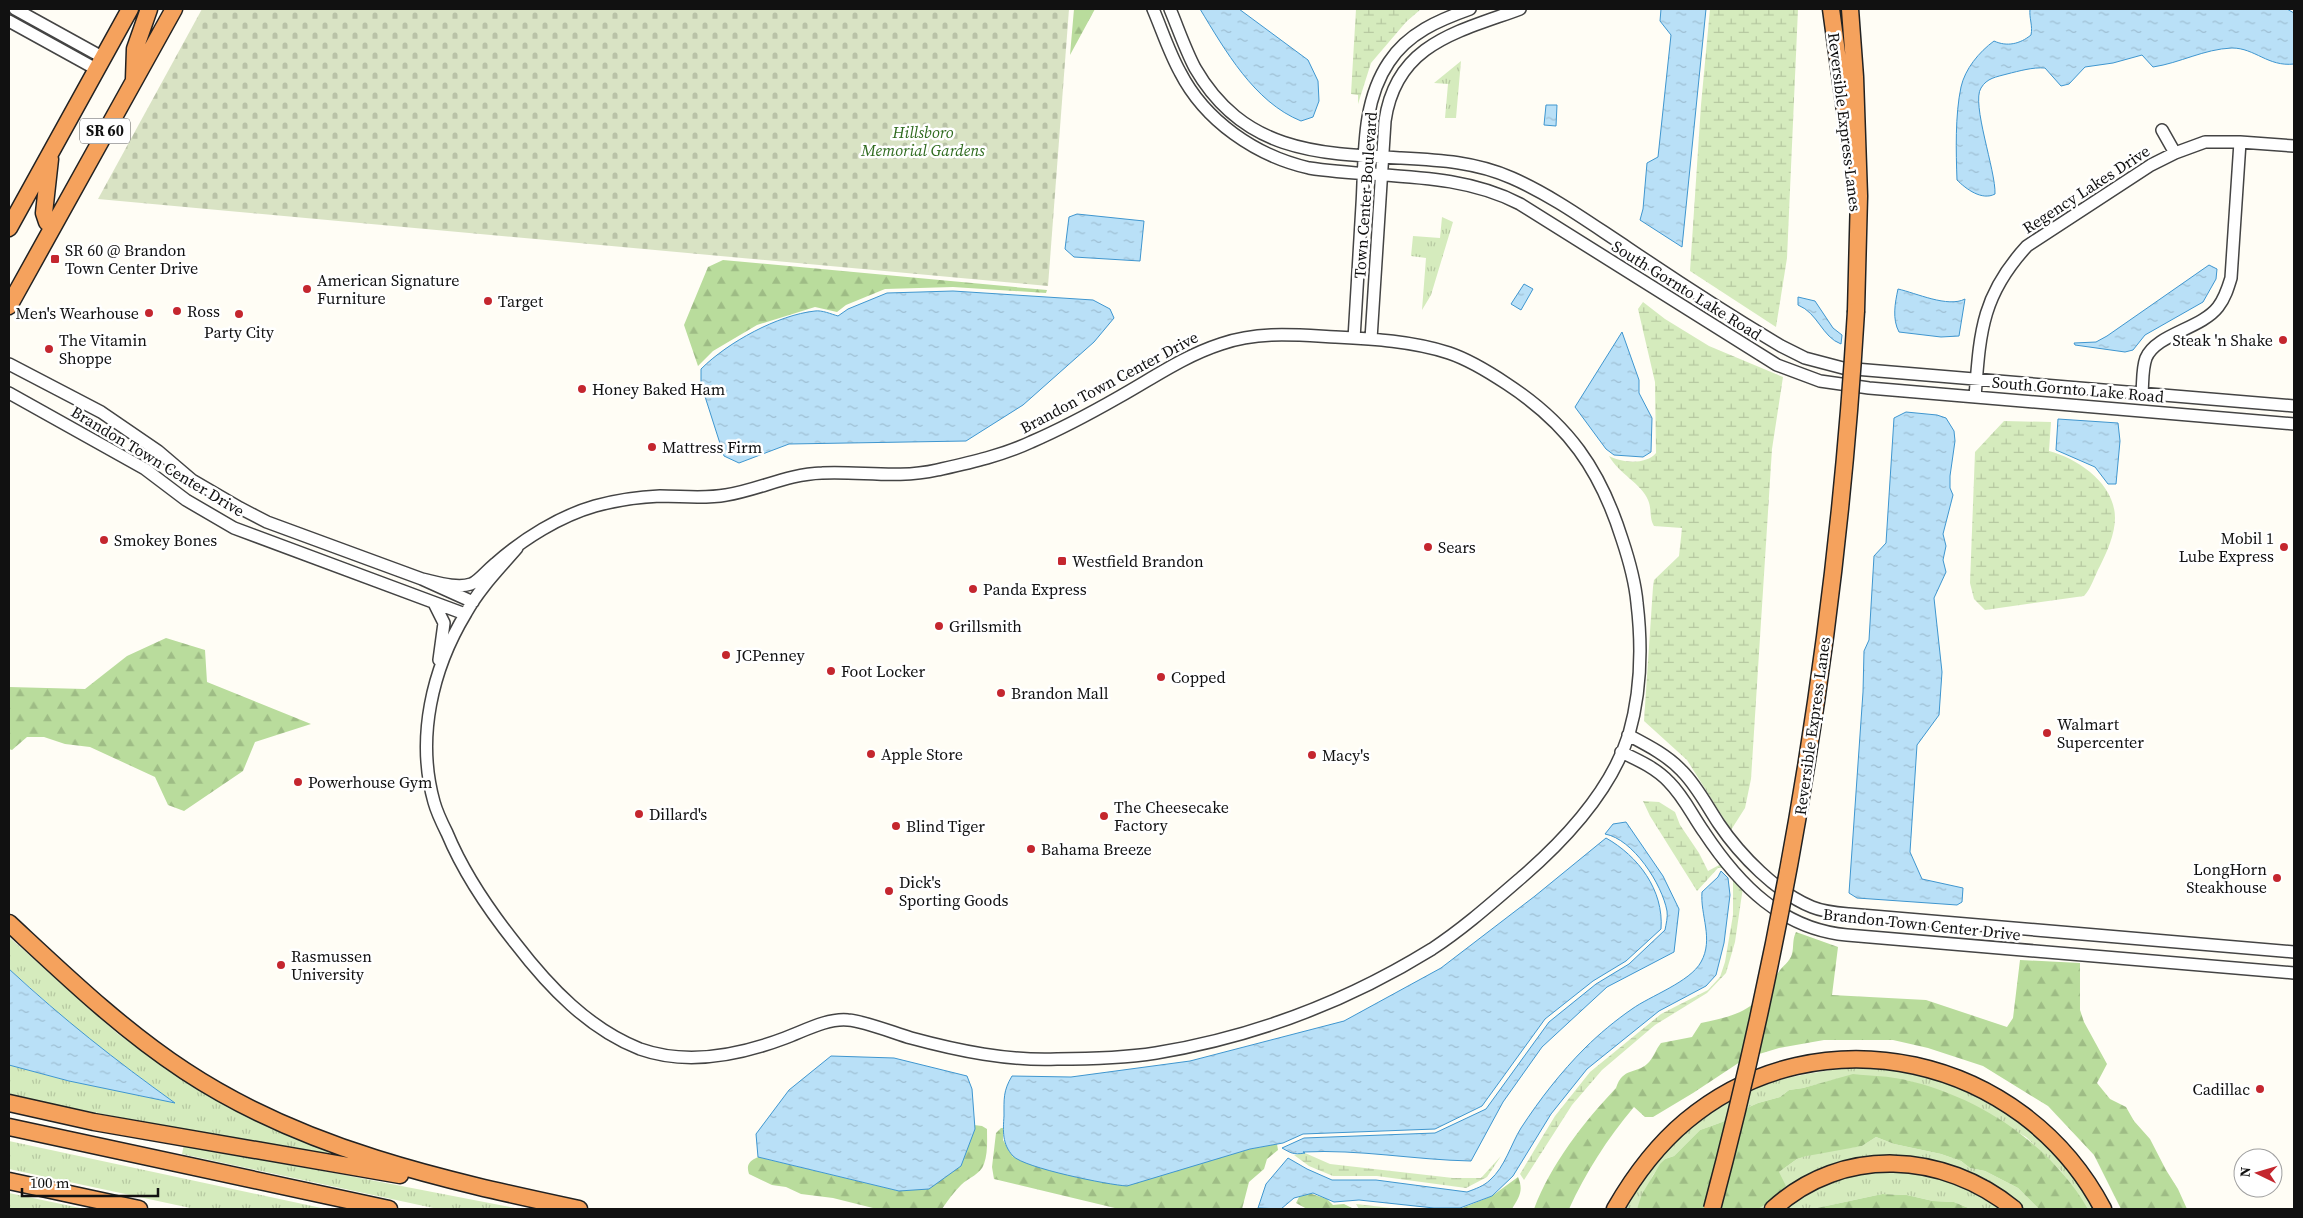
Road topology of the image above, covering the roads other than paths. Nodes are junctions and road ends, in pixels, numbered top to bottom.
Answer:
1 (15, 9) edge
2 (130, 9) edge
3 (149, 9) edge
4 (174, 9) edge
5 (1153, 9) edge
6 (1170, 9) edge
7 (1470, 9) edge
8 (1520, 9) edge
9 (1831, 9) edge
10 (1850, 9) edge
11 (9, 21) edge
12 (99, 63) junction
13 (134, 79) junction
14 (2162, 130) dead end
15 (2240, 142) junction
16 (2294, 146) edge
17 (51, 152) junction
18 (2175, 153) junction
19 (1365, 156) junction
20 (1383, 157) junction
21 (1364, 174) junction
22 (1382, 176) junction
23 (53, 227) junction
24 (9, 228) edge
25 (1858, 236) junction
26 (9, 306) edge
27 (1354, 338) junction
28 (1371, 340) junction
29 (9, 364) edge
30 (1976, 379) junction
31 (9, 393) edge
32 (2142, 393) junction
33 (1975, 397) junction
34 (2294, 406) edge
35 (2294, 424) edge
36 (516, 548) junction
37 (422, 580) junction
38 (473, 602) junction
39 (434, 603) junction
40 (465, 614) junction
41 (438, 669) junction
42 (1628, 735) junction
43 (1621, 752) junction
44 (1686, 775) junction
45 (1672, 786) junction
46 (9, 923) edge
47 (2294, 952) edge
48 (2294, 973) edge
49 (9, 1103) edge
50 (9, 1127) edge
51 (9, 1181) edge
52 (488, 1190) junction
53 (139, 1209) edge
54 (389, 1209) edge
55 (579, 1209) edge
56 (1614, 1209) edge
57 (1712, 1209) edge
58 (1773, 1209) edge
59 (2014, 1209) edge
60 (2102, 1209) edge

1 - 12 street
2 - 12 highway, SR 60
3 - 13 highway
4 - 13 highway, SR 60
5 - 21 street, South Gornto Lake Road
6 - 19 street, South Gornto Lake Road
7 - 19 street, Town Center Boulevard
8 - 20 street, Town Center Boulevard
9 - 25 highway, Reversible Express Lanes
10 - 25 highway, Reversible Express Lanes
11 - 12 street
12 - 17 highway, SR 60
13 - 23 highway, SR 60
14 - 18 street
15 - 16 street, Regency Lakes Drive
15 - 18 street, Regency Lakes Drive
15 - 32 street
17 - 23 highway
17 - 24 highway, SR 60
18 - 30 street, Regency Lakes Drive
19 - 20 street, South Gornto Lake Road
19 - 21 street, Town Center Boulevard
20 - 22 street, Town Center Boulevard
20 - 30 street, South Gornto Lake Road
21 - 22 street, South Gornto Lake Road
21 - 27 street, Town Center Boulevard
22 - 28 street, Town Center Boulevard
22 - 33 street, South Gornto Lake Road
23 - 26 highway, SR 60
25 - 57 highway, Reversible Express Lanes, bridge
27 - 28 street, Brandon Town Center Drive
27 - 36 street, Brandon Town Center Drive
28 - 42 street, Brandon Town Center Drive
29 - 37 street, Brandon Town Center Drive
30 - 32 street, South Gornto Lake Road
30 - 33 street, Regency Lakes Drive
31 - 39 street, Brandon Town Center Drive
32 - 34 street, South Gornto Lake Road
33 - 35 street, South Gornto Lake Road
36 - 37 street, Brandon Town Center Drive
36 - 38 street, Brandon Town Center Drive
37 - 38 street, Brandon Town Center Drive
38 - 40 street, Brandon Town Center Drive
39 - 40 street, Brandon Town Center Drive
39 - 41 street, Brandon Town Center Drive
40 - 41 street, Brandon Town Center Drive
41 - 43 street, Brandon Town Center Drive
42 - 43 street, Brandon Town Center Drive
42 - 44 street, Brandon Town Center Drive
43 - 45 street, Brandon Town Center Drive
44 - 45 street
44 - 47 street, Brandon Town Center Drive
45 - 48 street, Brandon Town Center Drive
46 - 52 highway
49 - 52 highway
50 - 54 highway
51 - 53 highway
52 - 55 highway
56 - 60 highway
58 - 59 highway

